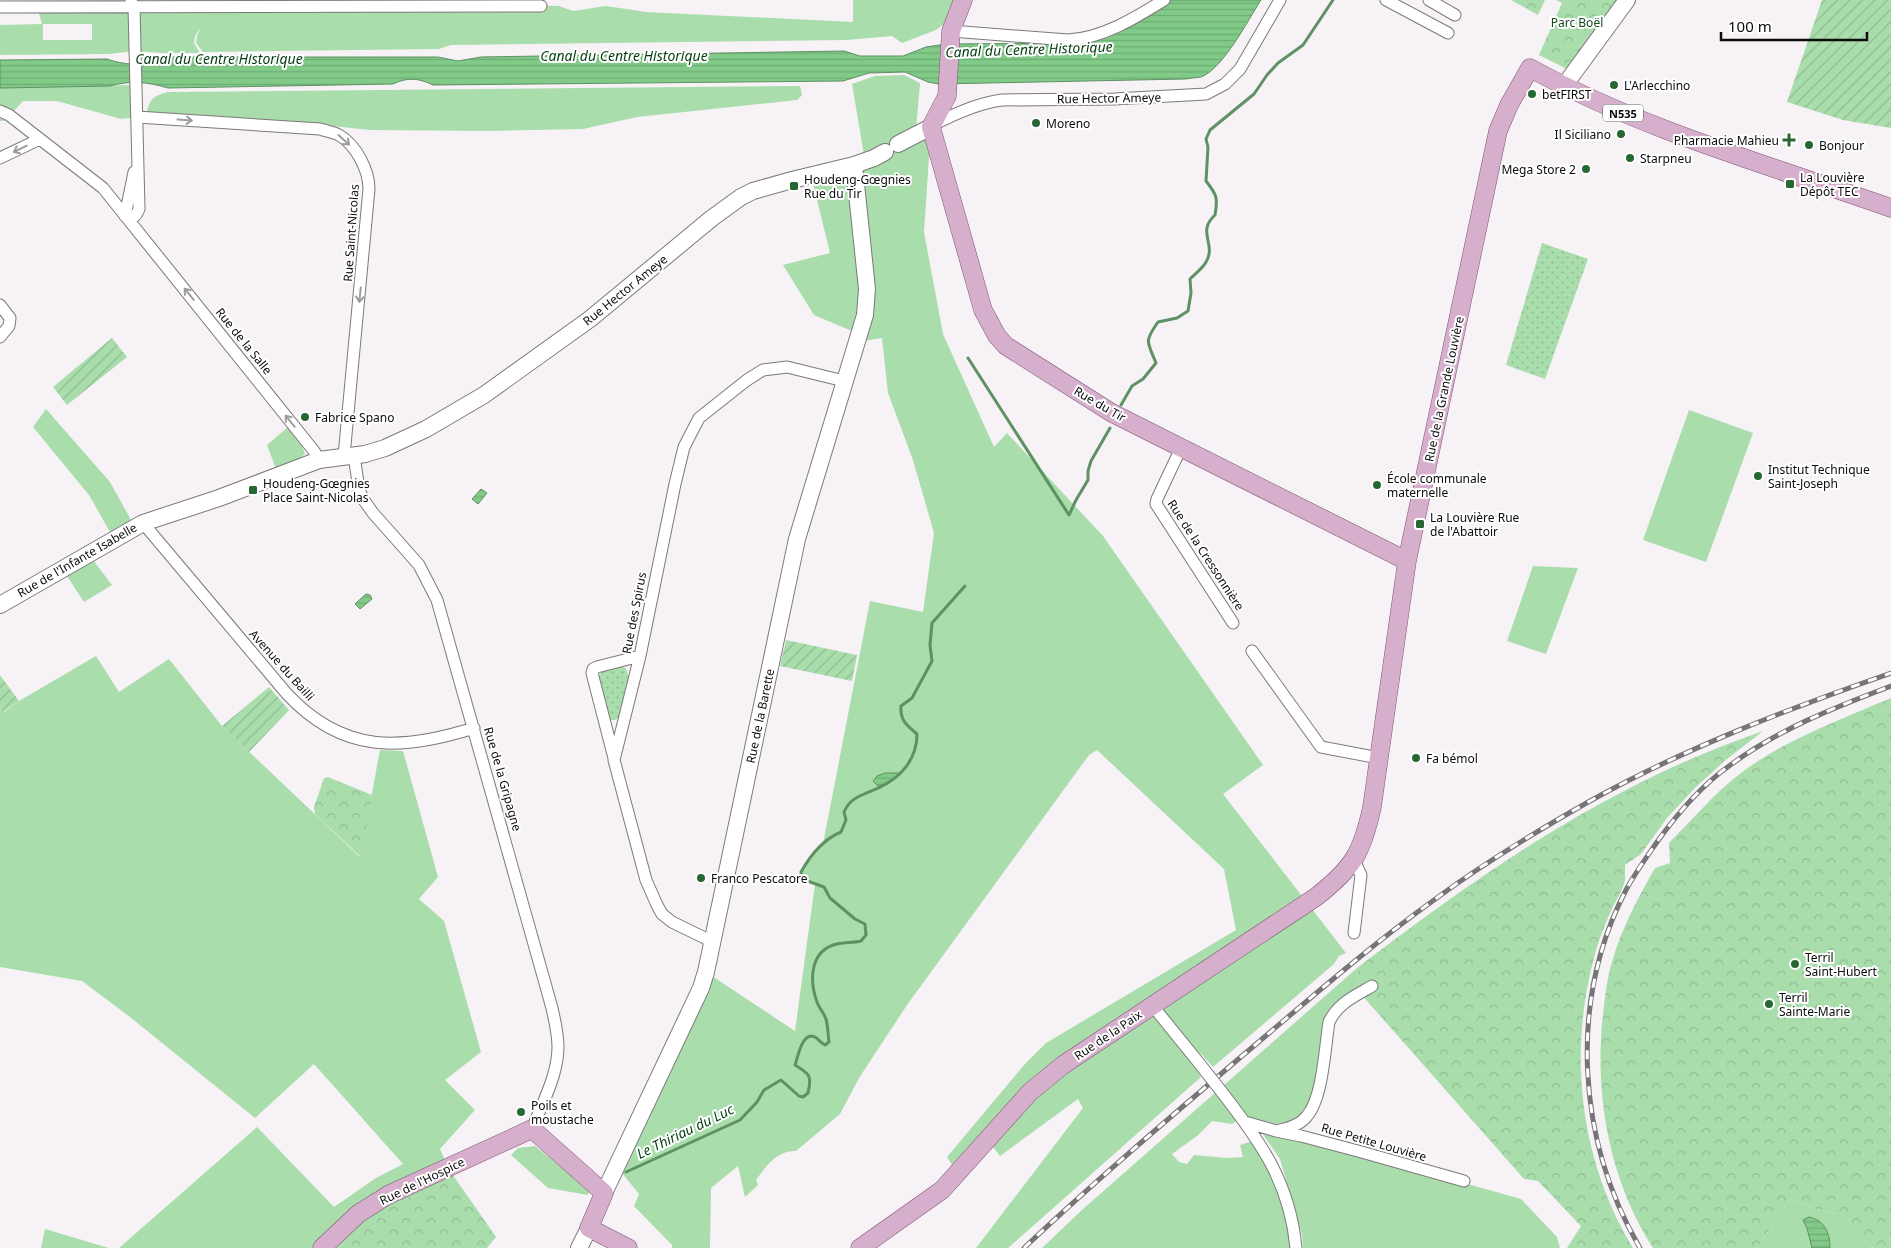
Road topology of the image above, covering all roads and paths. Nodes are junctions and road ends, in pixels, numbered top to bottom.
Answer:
1 (429, 0) edge
2 (972, 0) edge
3 (1164, 0) edge
4 (1280, 0) edge
5 (1386, 0) edge
6 (1428, 0) edge
7 (1627, 0) edge
8 (132, 3) edge
9 (371, 3) edge
10 (418, 6) junction
11 (541, 6) dead end
12 (960, 6) edge
13 (0, 7) edge
14 (1455, 15) dead end
15 (951, 31) junction
16 (1448, 33) dead end
17 (1564, 86) junction
18 (0, 111) edge
19 (137, 117) junction
20 (931, 126) junction
21 (40, 139) junction
22 (0, 158) edge
23 (137, 158) junction
24 (854, 165) junction
25 (131, 185) junction
26 (103, 188) junction
27 (1891, 208) edge
28 (139, 209) junction
29 (125, 216) junction
30 (144, 240) junction
31 (0, 305) edge
32 (0, 337) edge
33 (844, 381) junction
34 (1181, 448) junction
35 (349, 456) junction
36 (319, 460) junction
37 (142, 523) junction
38 (1407, 561) junction
39 (0, 605) edge
40 (1233, 622) dead end
41 (1252, 651) dead end
42 (640, 656) junction
43 (474, 728) junction
44 (1379, 758) junction
45 (614, 760) junction
46 (1365, 837) joint
47 (1354, 860) junction
48 (1354, 933) dead end
49 (713, 942) junction
50 (1372, 986) dead end
51 (1152, 1005) junction
52 (1245, 1122) junction
53 (532, 1129) junction
54 (1276, 1131) junction
55 (1464, 1181) dead end
56 (604, 1193) junction
57 (589, 1228) junction
58 (322, 1248) edge
59 (580, 1248) edge
60 (628, 1248) edge
61 (860, 1248) edge
62 (1296, 1248) edge

1 - 10 street
2 - 12 street
3 - 15 street
4 - 20 street, Rue Hector Ameye
5 - 16 street
6 - 14 street
7 - 17 street
8 - 9 street
8 - 13 street
8 - 19 street, Rue de la Salle
9 - 10 street
10 - 11 street
12 - 15 main road
15 - 20 main road
17 - 27 main road, N535
17 - 38 main road, Rue de la Grande Louvière / N535
18 - 21 street
19 - 23 street, Rue de la Salle
19 -> 35 street, Rue Saint-Nicolas
20 - 24 street, Rue Hector Ameye
20 - 34 main road, Rue du Tir
21 -> 22 street
21 - 26 street
23 - 25 street, Rue de la Salle
23 - 28 street, Rue de la Salle
24 - 33 street, Rue de la Barette
24 - 35 street, Rue Hector Ameye
25 - 26 street
25 - 29 street, Rue de la Salle
26 - 29 street
28 - 29 street
28 - 30 street, Rue de la Salle
29 - 30 street, Rue de la Salle
36 -> 30 street, Rue de la Salle
31 - 32 street
33 - 42 street, Rue des Spirus
33 - 49 street, Rue de la Barette
34 - 38 main road, Rue du Tir
34 - 40 street, Rue de la Cressonnière
35 - 36 street, Rue de l'Infante Isabelle
35 - 43 street, Rue de la Gripagne
36 - 37 street, Rue de l'Infante Isabelle
37 - 39 street, Rue de l'Infante Isabelle
37 - 43 street, Avenue du Bailli
38 - 44 main road, Rue de la Grande Louvière
41 - 44 street
42 - 45 street, Rue des Spirus
42 - 45 street
43 - 53 street, Rue de la Gripagne
44 - 46 main road, Rue de la Grande Louvière
45 - 49 street, Rue des Spirus
46 - 47 main road, Rue de la Paix
47 - 48 street
47 - 51 main road, Rue de la Paix
49 - 56 street, Rue de la Barette
50 - 54 street, Rue Petite Louvière
51 - 52 street, bridge
51 - 61 main road, Rue de la Paix
52 - 54 street, Rue Petite Louvière
52 - 62 street
53 - 56 main road
53 - 58 main road, Rue de l'Hospice
54 - 55 street, Rue Petite Louvière
56 - 57 main road, Rue de la Barette
57 - 59 street, Rue de la Barette
57 - 60 main road

